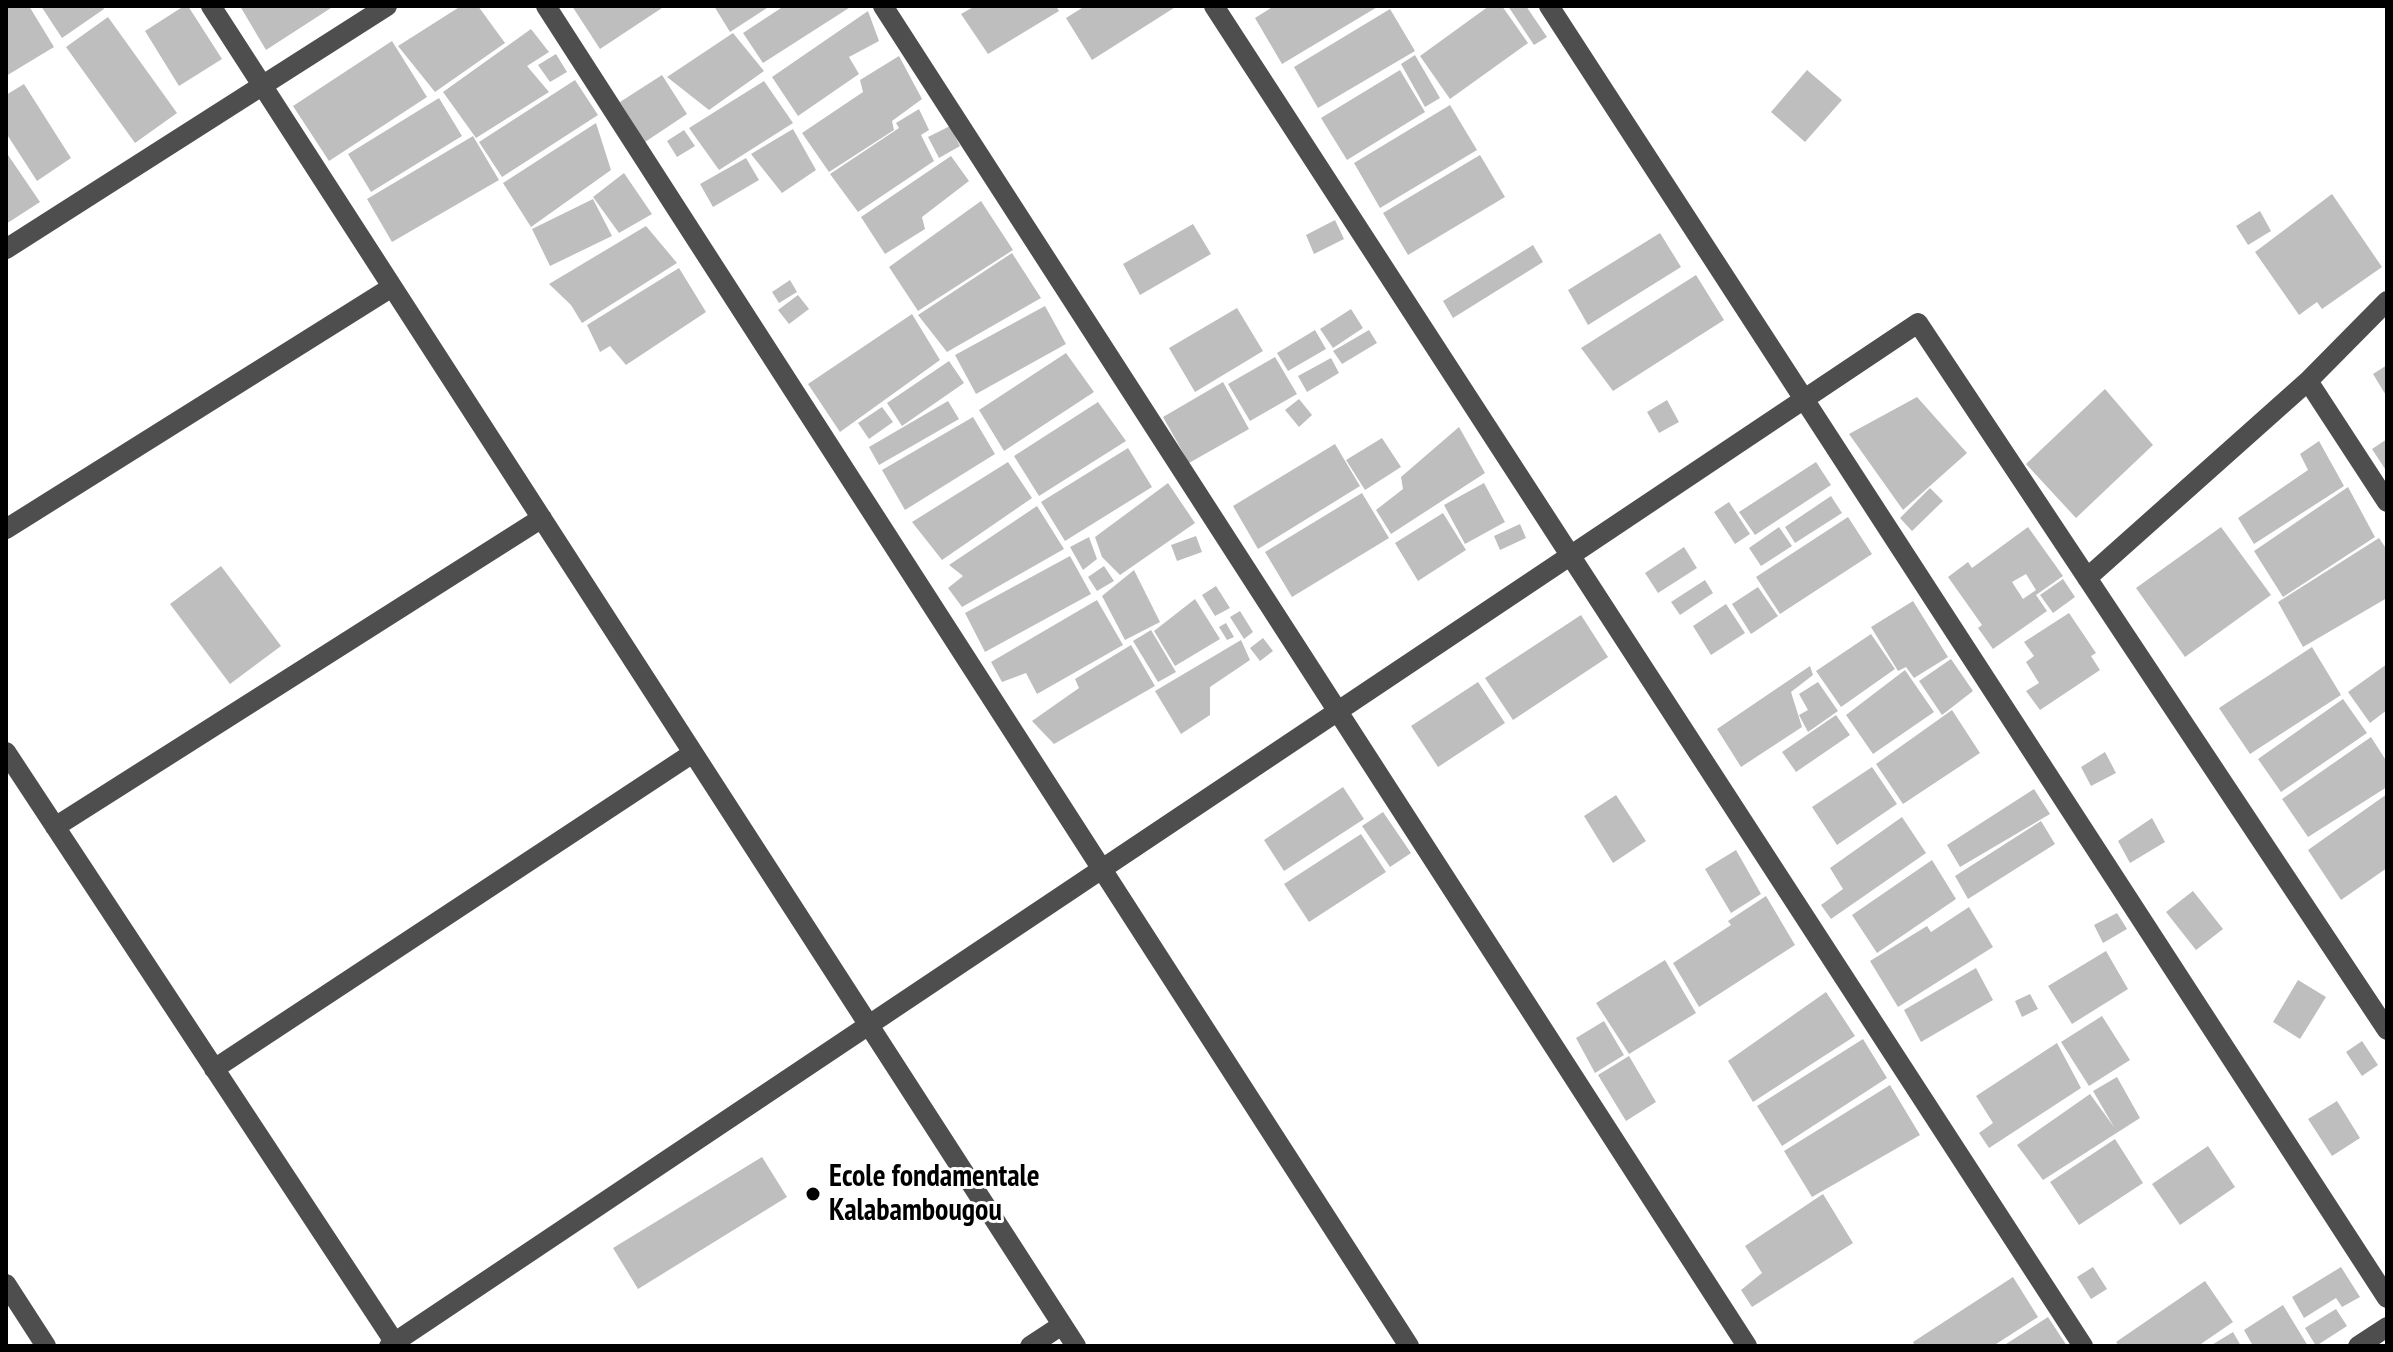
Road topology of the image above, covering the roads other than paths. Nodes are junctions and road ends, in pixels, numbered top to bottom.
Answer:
1 (211, 6) edge
2 (387, 6) edge
3 (546, 6) edge
4 (883, 6) edge
5 (1214, 6) edge
6 (1549, 6) edge
7 (1561, 6) edge
8 (1568, 35) junction
9 (262, 85) junction
10 (6, 249) edge
11 (392, 287) junction
12 (2387, 301) edge
13 (2308, 381) junction
14 (1804, 400) junction
15 (2387, 502) edge
16 (542, 518) junction
17 (6, 529) edge
18 (1571, 556) junction
19 (2087, 578) junction
20 (1338, 711) junction
21 (6, 752) edge
22 (693, 753) junction
23 (55, 827) junction
24 (1102, 869) junction
25 (869, 1025) junction
26 (2387, 1030) edge
27 (214, 1069) junction
28 (6, 1284) edge
29 (2387, 1298) edge
30 (1062, 1325) junction
31 (2387, 1327) edge
32 (393, 1345) edge
33 (46, 1346) edge
34 (1030, 1346) edge
35 (1076, 1346) edge
36 (1409, 1346) edge
37 (1747, 1346) edge
38 (2083, 1346) edge
39 (2358, 1346) edge

1 - 9 street
2 - 9 street
3 - 24 street
4 - 20 street
5 - 18 street
6 - 8 street
7 - 8 street
8 - 14 street
9 - 10 street
9 - 11 street
11 - 16 street
11 - 17 street
12 - 13 street
13 - 15 street
13 - 19 street
14 - 18 street
14 - 19 street
14 - 29 street
16 - 22 street
16 - 23 street
18 - 20 street
18 - 38 street
19 - 26 street
20 - 24 street
20 - 37 street
21 - 23 street
22 - 25 street
22 - 27 street
23 - 27 street
24 - 25 street
24 - 36 street
25 - 30 street
25 - 32 street
27 - 32 street
28 - 33 street
30 - 34 street
30 - 35 street
31 - 39 street

